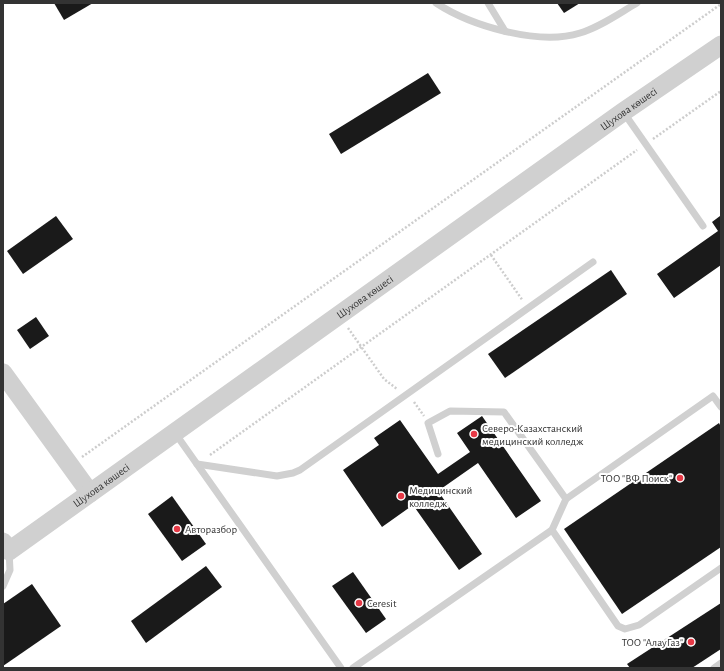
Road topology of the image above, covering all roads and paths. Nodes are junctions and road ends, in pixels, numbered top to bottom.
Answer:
1 (436, 3) edge
2 (488, 3) edge
3 (637, 3) edge
4 (721, 4) edge
5 (505, 31) junction
6 (721, 45) edge
7 (721, 91) edge
8 (623, 112) junction
9 (646, 144) junction
10 (703, 226) dead end
11 (491, 255) junction
12 (593, 262) dead end
13 (528, 308) junction
14 (339, 316) junction
15 (361, 347) junction
16 (3, 373) edge
17 (405, 395) junction
18 (721, 407) edge
19 (428, 423) junction
20 (174, 433) junction
21 (438, 454) dead end
22 (197, 464) junction
23 (69, 466) junction
24 (90, 494) junction
25 (566, 499) junction
26 (552, 530) junction
27 (6, 547) edge
28 (721, 568) edge
29 (3, 586) edge
30 (721, 663) edge
31 (341, 668) edge
32 (353, 668) edge
33 (714, 668) edge

1 - 5 lane
2 - 5 lane
3 - 5 lane
4 - 23 path
6 - 8 street, Шухова көшесі
7 - 9 path
8 - 9 lane
8 - 14 street, Шухова көшесі
9 - 10 lane
9 - 11 path
11 - 13 path
11 - 15 path
12 - 13 lane
13 - 17 lane
14 - 15 path
14 - 20 street, Шухова көшесі
15 - 17 path
15 - 22 path
16 - 23 street
17 - 19 path
17 - 22 lane
18 - 25 lane
19 - 21 lane
19 - 25 lane
20 - 22 lane
20 - 24 street, Шухова көшесі
22 - 31 lane
23 - 24 street
24 - 27 street, Шухова көшесі
25 - 26 lane
26 - 28 lane
26 - 32 lane
27 - 29 lane
30 - 33 lane

